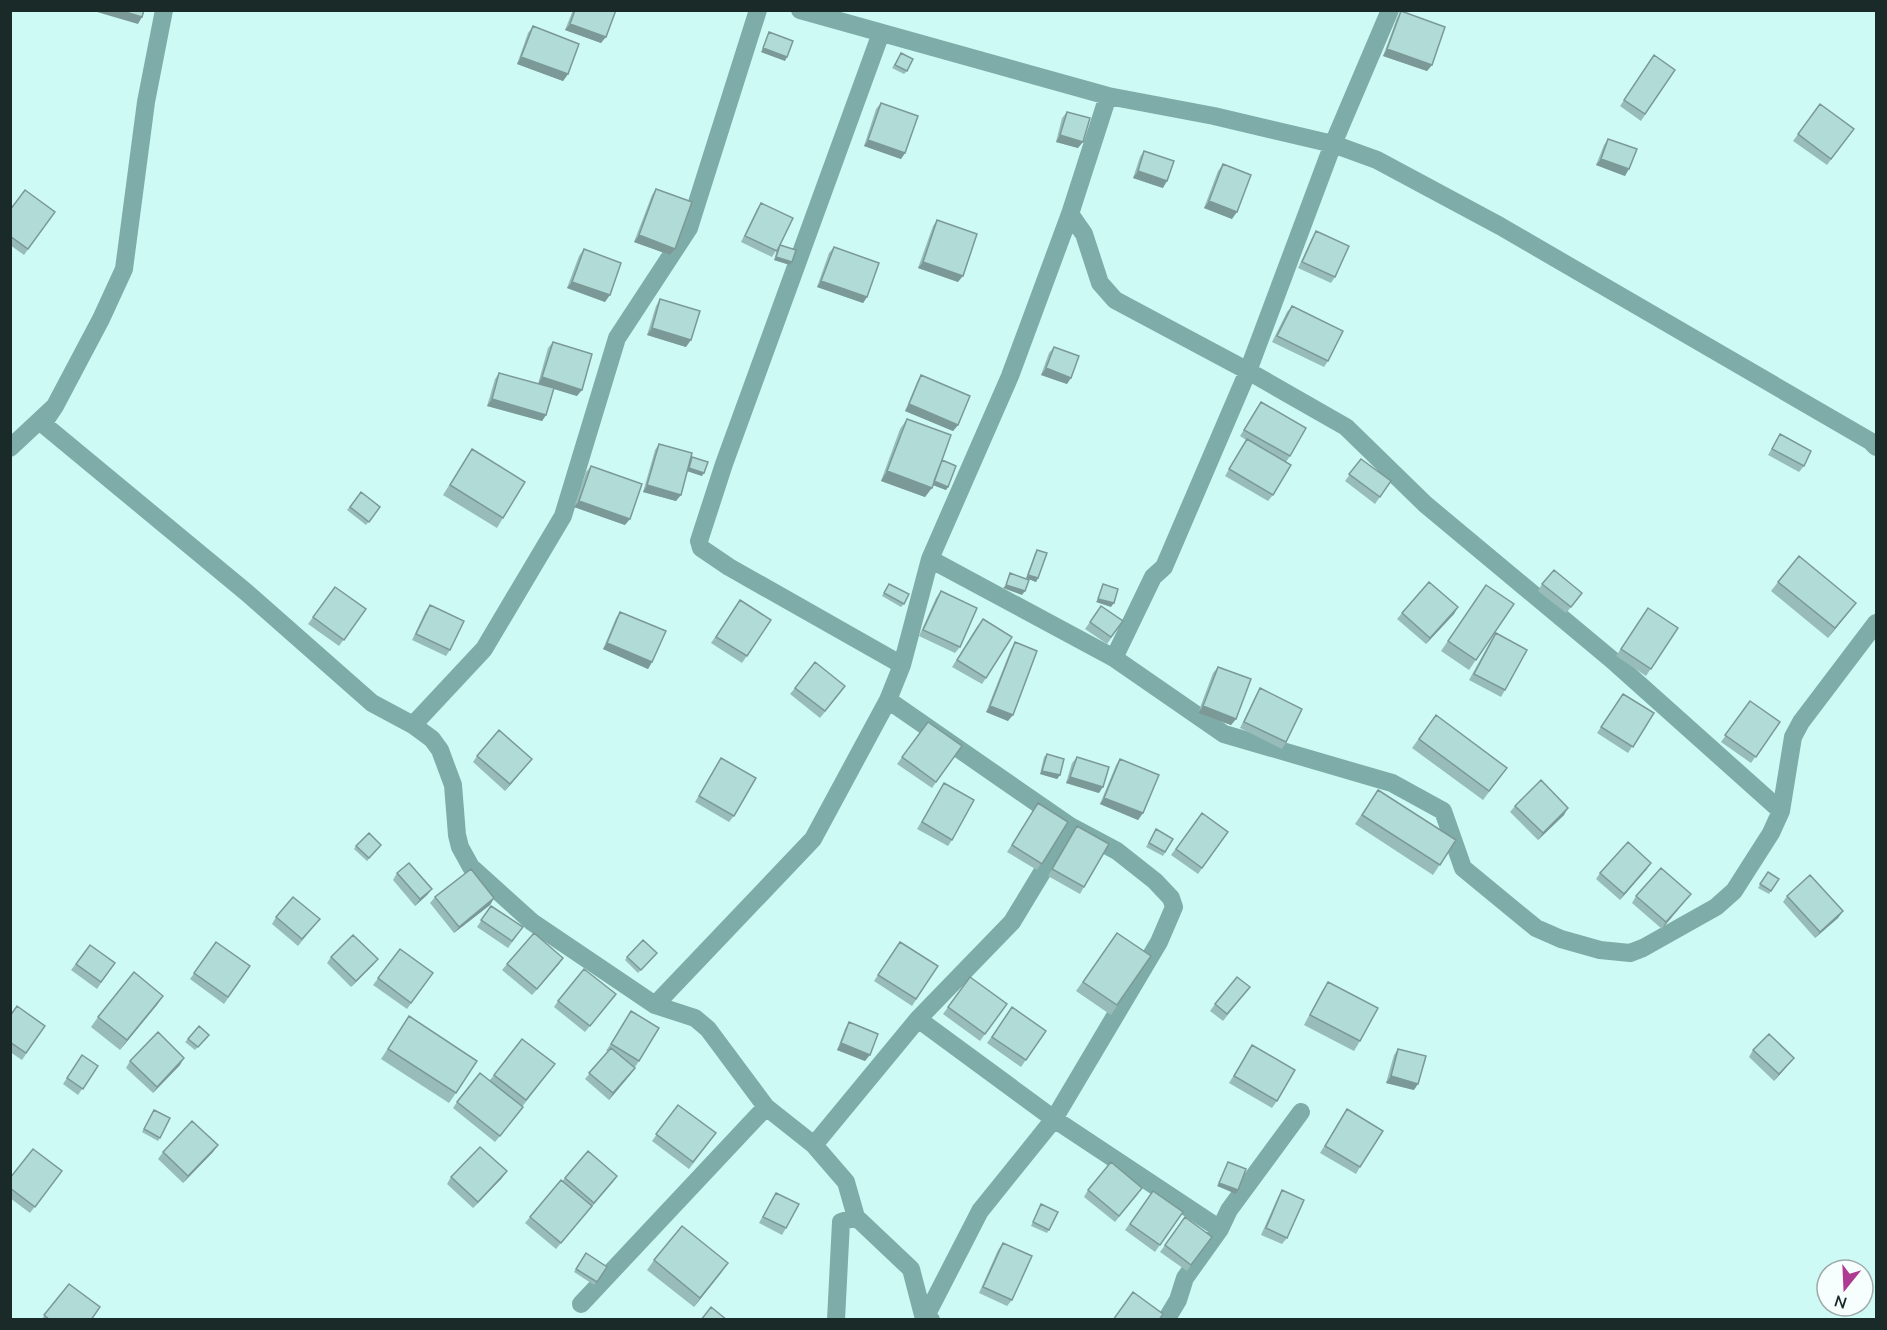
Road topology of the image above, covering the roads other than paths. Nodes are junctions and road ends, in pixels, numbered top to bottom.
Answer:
1 (164, 10) edge
2 (758, 10) edge
3 (800, 10) edge
4 (1390, 10) edge
5 (881, 33) junction
6 (1108, 96) junction
7 (1333, 144) junction
8 (1070, 214) junction
9 (1248, 371) junction
10 (55, 406) junction
11 (1874, 439) edge
12 (10, 448) edge
13 (930, 559) junction
14 (1876, 623) edge
15 (1114, 658) junction
16 (902, 665) junction
17 (888, 700) junction
18 (413, 725) junction
19 (1780, 811) junction
20 (1070, 826) junction
21 (655, 1005) junction
22 (918, 1019) junction
23 (766, 1107) junction
24 (1301, 1112) dead end
25 (1054, 1119) junction
26 (814, 1145) junction
27 (856, 1217) junction
28 (1220, 1229) junction
29 (581, 1304) dead end
30 (926, 1319) edge
31 (836, 1320) edge
32 (1166, 1320) edge

1 - 10 street
2 - 18 street
3 - 5 street
4 - 7 street
5 - 6 street
5 - 16 street
6 - 7 street
6 - 8 street
7 - 9 street
7 - 11 street
8 - 9 street
8 - 13 street
9 - 15 street
9 - 19 street
10 - 12 street
10 - 18 street
13 - 15 street
13 - 16 street
14 - 19 street
15 - 19 street
16 - 17 street
17 - 20 street
17 - 21 street
18 - 21 street
20 - 22 street
20 - 25 street
21 - 23 street
22 - 25 street
22 - 26 street
23 - 26 street
23 - 29 street
24 - 28 street
25 - 28 street
25 - 30 street
26 - 27 street
27 - 30 street
27 - 31 street
28 - 32 street

